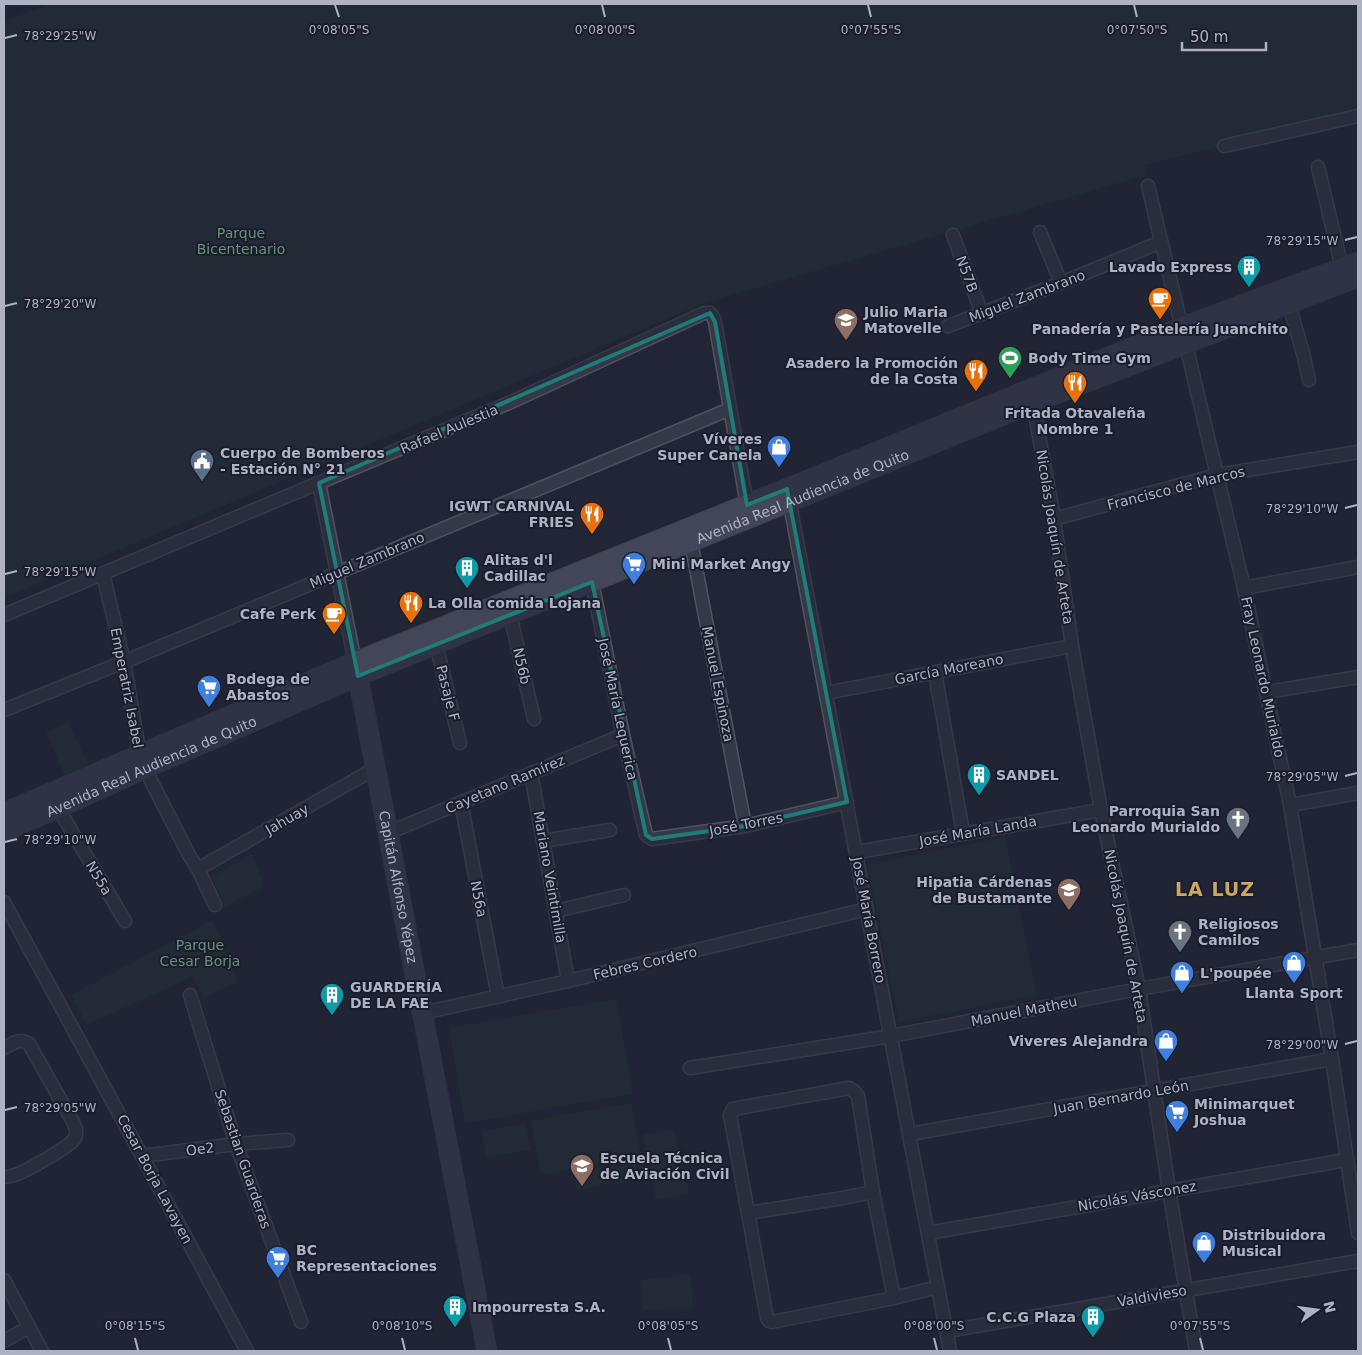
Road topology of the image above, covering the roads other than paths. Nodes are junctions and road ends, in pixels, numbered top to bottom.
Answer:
1 (1358, 116) edge
2 (1224, 146) dead end
3 (1318, 167) dead end
4 (1148, 186) dead end
5 (1040, 232) dead end
6 (953, 235) dead end
7 (1161, 242) junction
8 (1353, 269) edge
9 (1061, 283) junction
10 (1289, 304) junction
11 (982, 314) junction
12 (948, 326) dead end
13 (1184, 335) junction
14 (1309, 380) dead end
15 (1033, 403) junction
16 (730, 408) junction
17 (1358, 452) edge
18 (1217, 475) junction
19 (319, 483) junction
20 (789, 495) junction
21 (747, 505) junction
22 (1054, 519) junction
23 (691, 542) junction
24 (1358, 567) edge
25 (337, 572) junction
26 (103, 574) junction
27 (592, 582) junction
28 (1244, 588) junction
29 (510, 614) junction
30 (4, 615) edge
31 (436, 644) junction
32 (1072, 646) junction
33 (124, 662) junction
34 (357, 669) junction
35 (935, 672) junction
36 (1358, 677) edge
37 (1267, 692) junction
38 (826, 693) junction
39 (4, 710) edge
40 (534, 719) dead end
41 (622, 735) junction
42 (460, 743) dead end
43 (143, 762) junction
44 (376, 768) junction
45 (531, 773) junction
46 (1358, 793) edge
47 (461, 802) junction
48 (847, 802) junction
49 (1290, 805) junction
50 (58, 808) junction
51 (1100, 810) junction
52 (4, 813) edge
53 (745, 826) junction
54 (4, 830) edge
55 (610, 830) dead end
56 (388, 833) junction
57 (963, 833) junction
58 (646, 835) joint
59 (543, 841) junction
60 (857, 852) junction
61 (198, 869) junction
62 (624, 895) dead end
63 (4, 902) edge
64 (215, 905) dead end
65 (867, 910) junction
66 (556, 911) junction
67 (125, 921) dead end
68 (1358, 950) edge
69 (1314, 957) junction
70 (568, 981) junction
71 (1139, 989) junction
72 (190, 995) dead end
73 (498, 997) junction
74 (422, 1013) junction
75 (891, 1036) junction
76 (4, 1048) edge
77 (1332, 1059) junction
78 (690, 1068) dead end
79 (1154, 1091) junction
80 (910, 1134) junction
81 (288, 1140) dead end
82 (236, 1144) junction
83 (142, 1156) junction
84 (1346, 1160) junction
85 (4, 1177) edge
86 (1169, 1190) junction
87 (873, 1192) junction
88 (748, 1213) junction
89 (928, 1233) junction
90 (1358, 1233) edge
91 (1358, 1261) edge
92 (4, 1280) edge
93 (938, 1287) junction
94 (1186, 1290) junction
95 (894, 1298) junction
96 (302, 1322) dead end
97 (29, 1327) junction
98 (946, 1331) junction
99 (4, 1340) edge
100 (42, 1351) edge
101 (247, 1351) edge
102 (487, 1351) edge
103 (950, 1351) edge
104 (1196, 1351) edge

1 - 2 street
3 - 8 street
4 - 7 street, Fray Leonardo Murialdo
5 - 9 street
6 - 11 street, N57B
7 - 9 street, Miguel Zambrano
7 - 13 street, Fray Leonardo Murialdo
8 - 10 main road, Avenida Real Audiencia de Quito
8 - 13 main road, Avenida Real Audiencia de Quito
9 - 11 street, Miguel Zambrano
10 - 13 main road, Avenida Real Audiencia de Quito
10 - 14 street
11 - 12 street, Miguel Zambrano
13 - 15 main road, Avenida Real Audiencia de Quito
13 - 18 street, Fray Leonardo Murialdo
13 - 20 main road, Avenida Real Audiencia de Quito
15 - 20 main road, Avenida Real Audiencia de Quito
15 - 22 street, Nicolás Joaquín de Arteta
16 - 19 street, Rafael Aulestia
16 - 21 street, Rafael Aulestia
16 - 25 street, Miguel Zambrano
17 - 18 street, Francisco de Marcos
18 - 22 street, Francisco de Marcos
18 - 28 street, Fray Leonardo Murialdo
19 - 25 street, Capitán Alfonso Yépez
19 - 26 street, Rafael Aulestia
20 - 21 main road, Avenida Real Audiencia de Quito
20 - 23 main road, Avenida Real Audiencia de Quito
20 - 38 street, José María Borrero
21 - 34 main road, Avenida Real Audiencia de Quito
22 - 32 street, Nicolás Joaquín de Arteta
23 - 27 main road, Avenida Real Audiencia de Quito
23 - 53 street, Manuel Espinoza
24 - 28 street
25 - 33 street, Miguel Zambrano
25 - 34 street, Capitán Alfonso Yépez
26 - 30 street, Rafael Aulestia
26 - 33 street, Emperatriz Isabel
27 - 29 main road, Avenida Real Audiencia de Quito
27 - 41 street, José María Lequerica
28 - 37 street, Fray Leonardo Murialdo
29 - 31 main road, Avenida Real Audiencia de Quito
29 - 40 street, N56b
31 - 34 main road, Avenida Real Audiencia de Quito
31 - 42 street, Pasaje F
32 - 35 street, García Moreano
32 - 51 street, Nicolás Joaquín de Arteta
33 - 39 street, Miguel Zambrano
33 - 43 street, Emperatriz Isabel
34 - 43 main road, Avenida Real Audiencia de Quito
34 - 44 main road, Capitán Alfonso Yépez
35 - 38 street, García Moreano
35 - 57 street
36 - 37 street
37 - 49 street, Fray Leonardo Murialdo
38 - 48 street, José María Borrero
41 - 45 street, Cayetano Ramírez
41 - 58 street, José María Lequerica
43 - 50 main road, Avenida Real Audiencia de Quito
43 - 52 main road, Avenida Real Audiencia de Quito
43 - 61 street, Emperatriz Isabel
44 - 56 main road, Capitán Alfonso Yépez
44 - 61 street, Jahuay
45 - 47 street, Cayetano Ramírez
45 - 59 street, Mariano Veintimilla
46 - 49 street
47 - 56 street, Cayetano Ramírez
47 - 73 street, N56a
48 - 53 street, José Torres
48 - 60 street, José María Borrero
49 - 69 street, Fray Leonardo Murialdo
50 - 54 main road, Avenida Real Audiencia de Quito
50 - 67 street, N55a
51 - 57 street, José María Landa
51 - 71 street, Nicolás Joaquín de Arteta
53 - 58 street, José Torres
55 - 59 street
56 - 74 main road, Capitán Alfonso Yépez
57 - 60 street, José María Landa
59 - 66 street, Mariano Veintimilla
60 - 65 street, José María Borrero
61 - 64 street, Emperatriz Isabel
62 - 66 street
63 - 83 street, Cesar Borja Lavayen
65 - 70 street, Febres Cordero
65 - 75 street, José María Borrero
66 - 70 street, Mariano Veintimilla
68 - 69 street, Manuel Matheu
69 - 71 street, Manuel Matheu
69 - 77 street, Fray Leonardo Murialdo
70 - 73 street, Febres Cordero
71 - 75 street, Manuel Matheu
71 - 79 street, Nicolás Joaquín de Arteta
72 - 82 street, Sebastian Guarderas
73 - 74 street, Febres Cordero
74 - 102 main road, Capitán Alfonso Yépez
75 - 78 street, Manuel Matheu
75 - 80 street, José María Borrero
76 - 85 street
77 - 79 street, Juan Bernardo León
77 - 84 street, Fray Leonardo Murialdo
79 - 80 street, Juan Bernardo León
79 - 86 street, Nicolás Joaquín de Arteta
80 - 89 street, José María Borrero
81 - 82 street, Oe2
82 - 83 street, Oe2
82 - 96 street, Sebastian Guarderas
83 - 101 street, Cesar Borja Lavayen
84 - 86 street, Nicolás Vásconez
84 - 90 street, Fray Leonardo Murialdo
86 - 89 street, Nicolás Vásconez
86 - 94 street, Nicolás Joaquín de Arteta
87 - 88 street
87 - 88 street
87 - 95 street
88 - 95 street
89 - 93 street, José María Borrero
91 - 94 street, Valdivieso
92 - 97 street
93 - 95 street
93 - 98 street, José María Borrero
94 - 98 street, Valdivieso
94 - 104 street, Nicolás Joaquín de Arteta
97 - 99 street
97 - 100 street
98 - 103 street, José María Borrero

